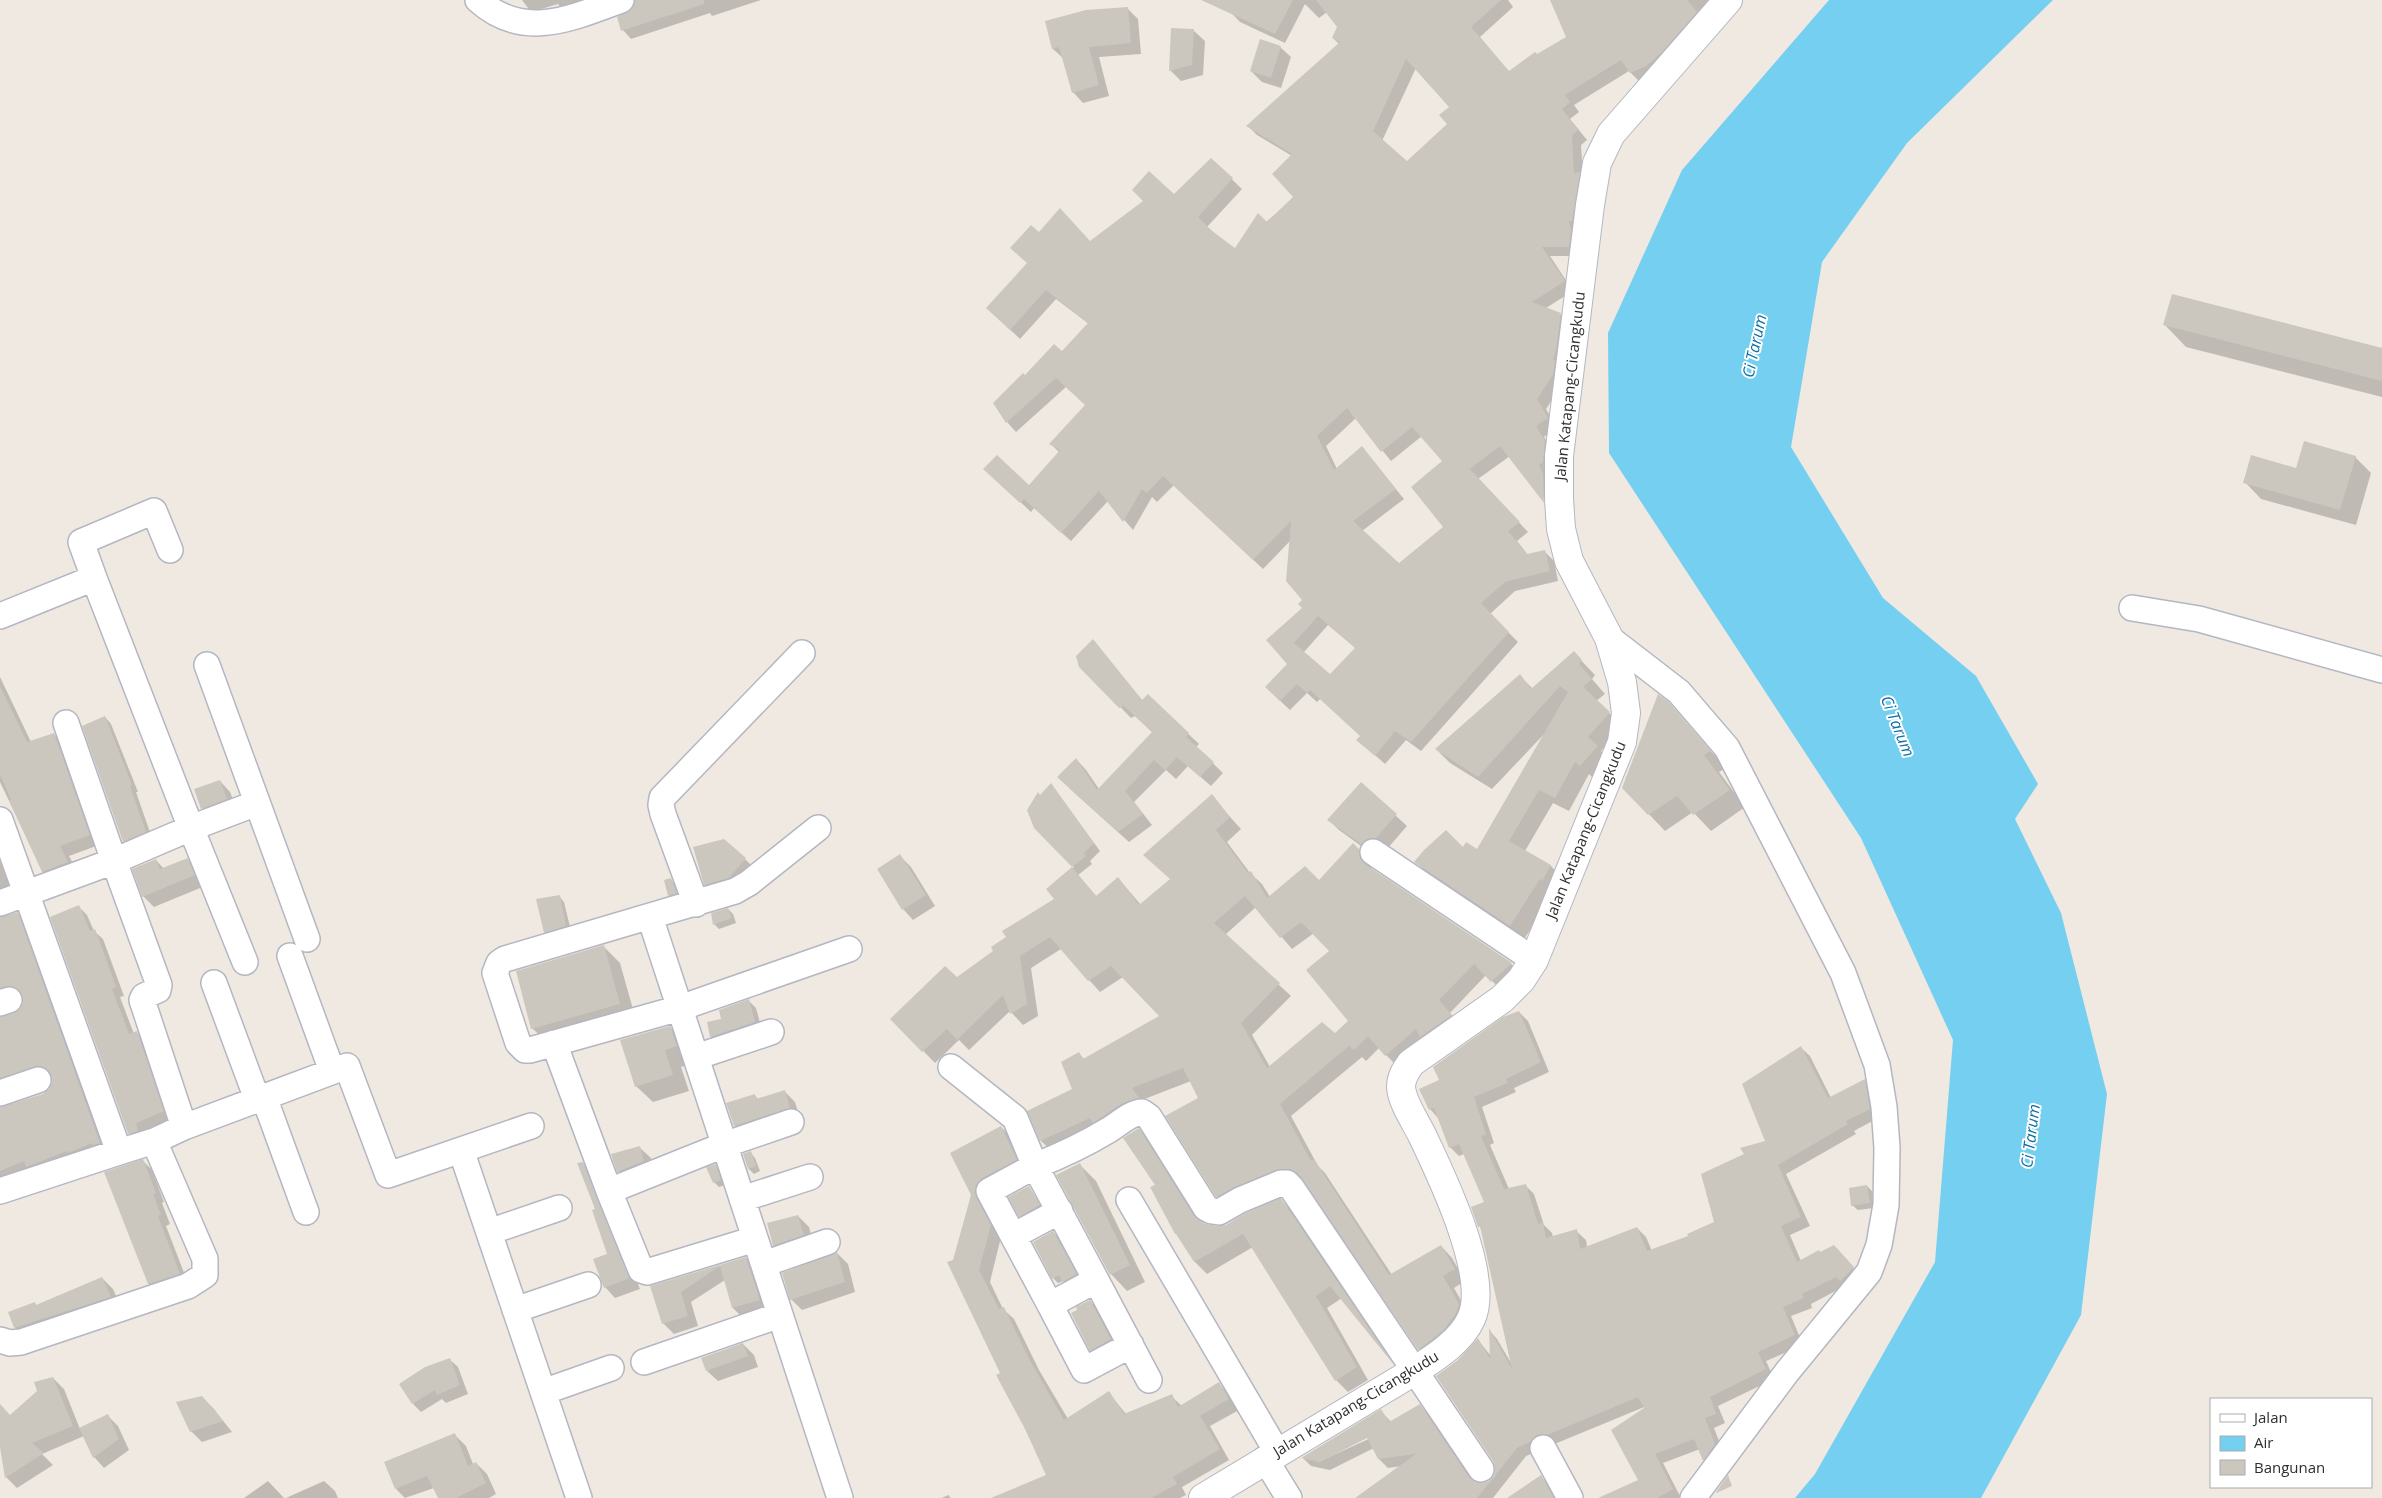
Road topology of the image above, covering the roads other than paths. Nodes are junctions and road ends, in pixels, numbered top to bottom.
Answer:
1 (478, 0) edge
2 (621, 0) edge
3 (1728, 0) edge
4 (170, 550) dead end
5 (94, 578) junction
6 (2132, 608) dead end
7 (0, 616) edge
8 (1609, 638) junction
9 (802, 653) dead end
10 (207, 665) dead end
11 (2382, 670) edge
12 (66, 723) dead end
13 (257, 803) junction
14 (0, 820) edge
15 (191, 828) junction
16 (818, 828) dead end
17 (1374, 852) dead end
18 (114, 861) junction
19 (25, 894) junction
20 (0, 903) edge
21 (696, 904) junction
22 (650, 917) junction
23 (848, 949) dead end
24 (1534, 960) junction
25 (245, 962) dead end
26 (214, 983) dead end
27 (680, 1008) junction
28 (771, 1032) dead end
29 (554, 1043) junction
30 (696, 1057) junction
31 (951, 1067) dead end
32 (332, 1071) junction
33 (38, 1080) dead end
34 (0, 1093) edge
35 (261, 1098) junction
36 (791, 1122) dead end
37 (531, 1126) dead end
38 (184, 1127) junction
39 (154, 1141) junction
40 (724, 1145) junction
41 (461, 1150) junction
42 (118, 1152) junction
43 (1035, 1166) junction
44 (810, 1177) dead end
45 (0, 1191) edge
46 (609, 1191) junction
47 (742, 1199) junction
48 (1129, 1200) dead end
49 (559, 1208) dead end
50 (1060, 1211) junction
51 (306, 1212) dead end
52 (489, 1232) junction
53 (1013, 1236) junction
54 (755, 1239) junction
55 (828, 1242) dead end
56 (764, 1264) junction
57 (1096, 1280) junction
58 (588, 1285) dead end
59 (1050, 1305) junction
60 (515, 1310) junction
61 (780, 1315) junction
62 (0, 1340) edge
63 (1131, 1345) junction
64 (644, 1362) dead end
65 (611, 1368) dead end
66 (1416, 1370) junction
67 (1149, 1380) dead end
68 (543, 1392) junction
69 (1542, 1448) dead end
70 (1271, 1456) junction
71 (1481, 1469) dead end
72 (579, 1498) edge
73 (840, 1498) edge
74 (1203, 1498) edge
75 (1289, 1498) edge
76 (1570, 1498) edge
77 (1693, 1498) edge

1 - 2 street
3 - 8 street, Jalan Katapang-Cicangkudu
4 - 5 street
5 - 7 street
5 - 15 street
6 - 11 street
8 - 24 street, Jalan Katapang-Cicangkudu
8 - 77 street
9 - 21 street
10 - 13 street
12 - 18 street
13 - 15 street
13 - 32 street
14 - 19 street
15 - 18 street
15 - 25 street
16 - 21 street
17 - 24 street
18 - 19 street
18 - 38 street
19 - 20 street
19 - 42 street
21 - 22 street
22 - 27 street
22 - 29 street
23 - 27 street
24 - 66 street, Jalan Katapang-Cicangkudu
26 - 35 street
27 - 29 street
27 - 30 street
28 - 30 street
29 - 46 street
30 - 40 street
31 - 43 street
32 - 35 street
32 - 41 street
33 - 34 street
35 - 38 street
35 - 51 street
36 - 40 street
37 - 41 street
38 - 39 street
39 - 42 street
39 - 62 street
40 - 46 street
40 - 47 street
41 - 52 street
42 - 45 street
43 - 50 street
43 - 53 street
43 - 66 street
44 - 47 street
46 - 54 street
47 - 54 street
48 - 70 street
49 - 52 street
50 - 53 street
50 - 57 street
52 - 60 street
53 - 59 street
54 - 56 street
55 - 56 street
56 - 61 street
57 - 59 street
57 - 63 street
58 - 60 street
59 - 63 street
60 - 68 street
61 - 64 street
61 - 73 street
63 - 67 street
65 - 68 street
66 - 70 street, Jalan Katapang-Cicangkudu
66 - 71 street
68 - 72 street
69 - 76 street
70 - 74 street, Jalan Katapang-Cicangkudu
70 - 75 street

